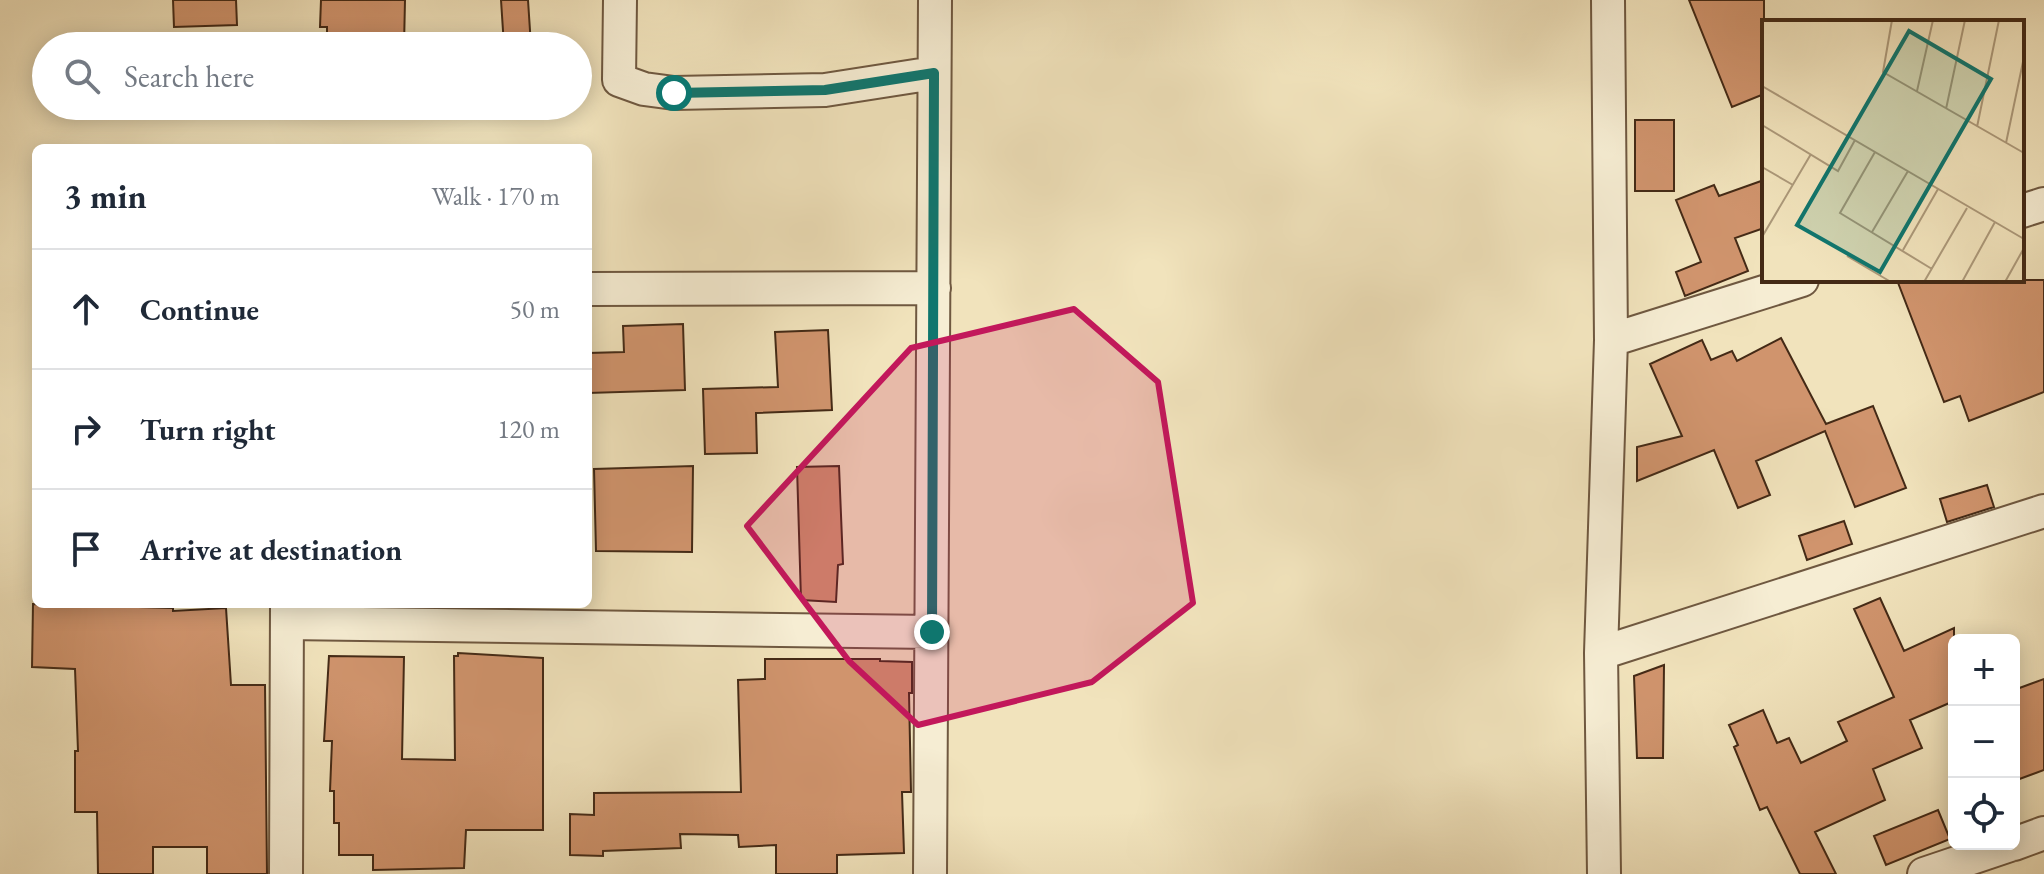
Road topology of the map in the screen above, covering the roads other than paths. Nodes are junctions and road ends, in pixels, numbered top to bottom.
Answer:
1 (620, 0) edge
2 (935, 0) edge
3 (1608, 0) edge
4 (934, 73) junction
5 (2044, 204) edge
6 (2024, 210) edge
7 (1796, 282) edge
8 (934, 288) junction
9 (592, 289) edge
10 (1611, 340) junction
11 (2044, 511) edge
12 (287, 614) edge
13 (932, 632) junction
14 (1601, 653) junction
15 (2044, 833) edge
16 (2020, 842) edge
17 (1995, 850) edge
18 (286, 874) edge
19 (930, 874) edge
20 (1604, 874) edge
21 (1924, 874) edge

1 - 4 street
2 - 4 street
3 - 10 street
4 - 8 street
5 - 6 street
7 - 10 street
8 - 9 street
8 - 13 street
10 - 14 street
11 - 14 street
12 - 13 street
12 - 18 street
13 - 19 street
14 - 20 street
15 - 16 street
17 - 21 street

